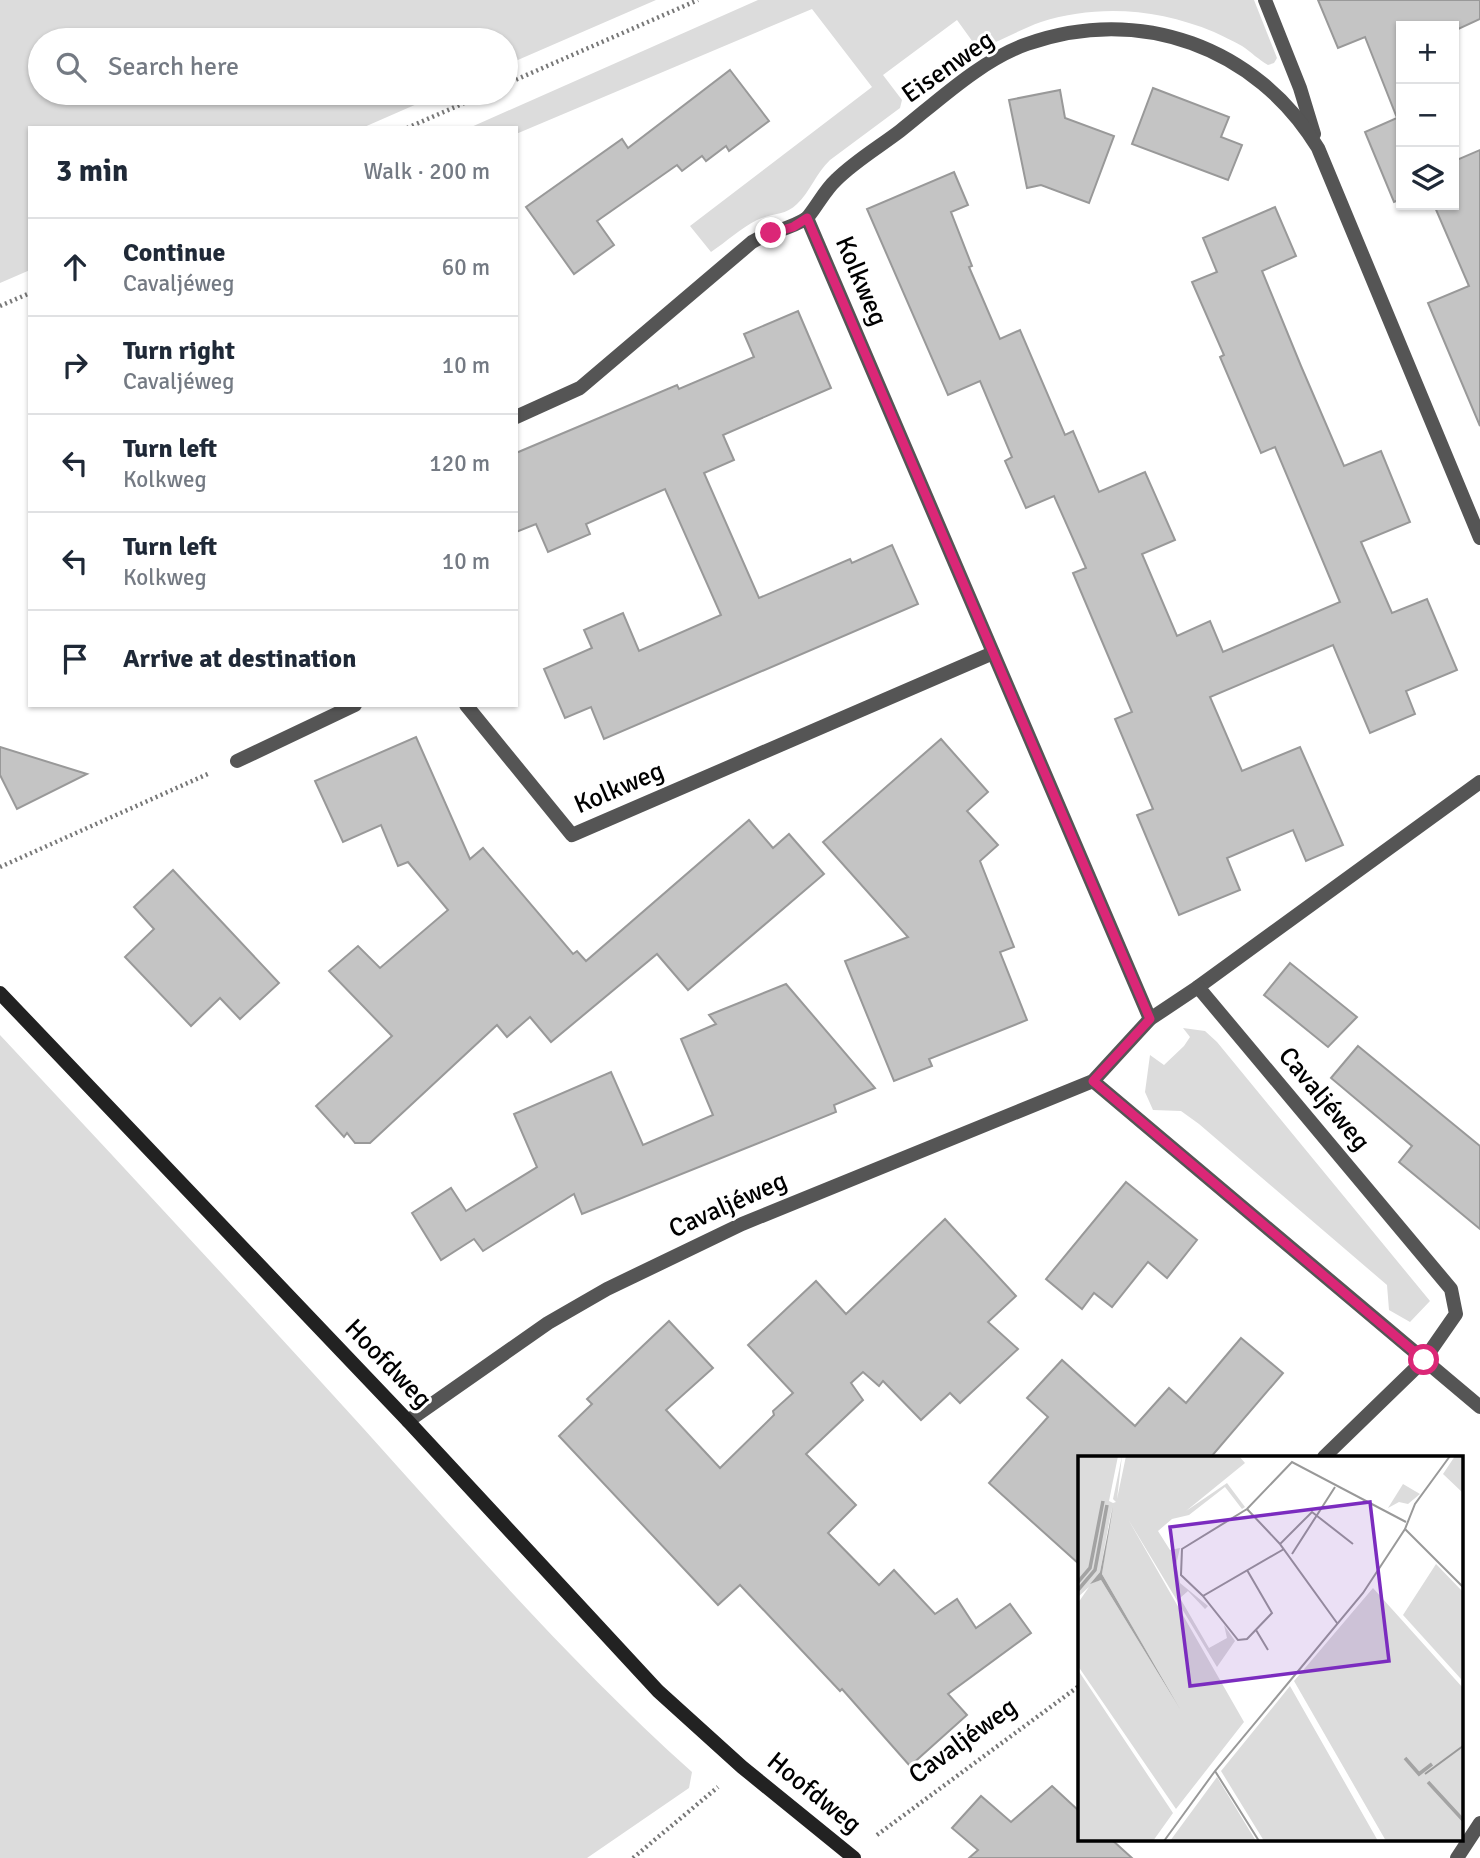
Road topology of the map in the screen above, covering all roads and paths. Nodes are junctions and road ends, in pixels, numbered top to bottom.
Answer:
1 (698, 0) edge
2 (1265, 0) edge
3 (518, 79) edge
4 (460, 105) edge
5 (412, 126) edge
6 (1318, 148) junction
7 (807, 218) junction
8 (28, 294) edge
9 (0, 306) edge
10 (518, 415) edge
11 (1480, 538) edge
12 (993, 653) junction
13 (351, 707) edge
14 (468, 707) edge
15 (237, 761) joint
16 (1480, 782) edge
17 (0, 867) edge
18 (1198, 987) junction
19 (0, 993) edge
20 (1150, 1019) junction
21 (1093, 1081) junction
22 (1424, 1360) junction
23 (1480, 1407) edge
24 (408, 1421) junction
25 (1325, 1456) edge
26 (1078, 1687) edge
27 (743, 1767) junction
28 (1480, 1822) edge
29 (876, 1836) dead end
30 (633, 1858) edge
31 (854, 1858) edge
32 (1457, 1858) edge

1 - 3 path
2 - 6 street, Eisenweg
4 - 5 path
6 - 7 street, Eisenweg
6 - 11 street, Eisenweg
7 - 10 street, Kolkweg
7 - 12 street, Kolkweg
8 - 9 path
12 - 14 street, Kolkweg
12 - 20 street, Kolkweg
13 - 15 street
15 - 17 path
16 - 18 street
18 - 20 street, Cavaljéweg
18 - 22 street, Cavaljéweg
19 - 24 street, Hoofdweg
20 - 21 street, Cavaljéweg
21 - 22 street
21 - 24 street, Cavaljéweg
22 - 23 street
22 - 25 street, Cavaljéweg
24 - 27 street, Hoofdweg
26 - 29 path, Cavaljéweg
27 - 30 path, Hoofdweg
27 - 31 street, Hoofdweg
28 - 32 street

